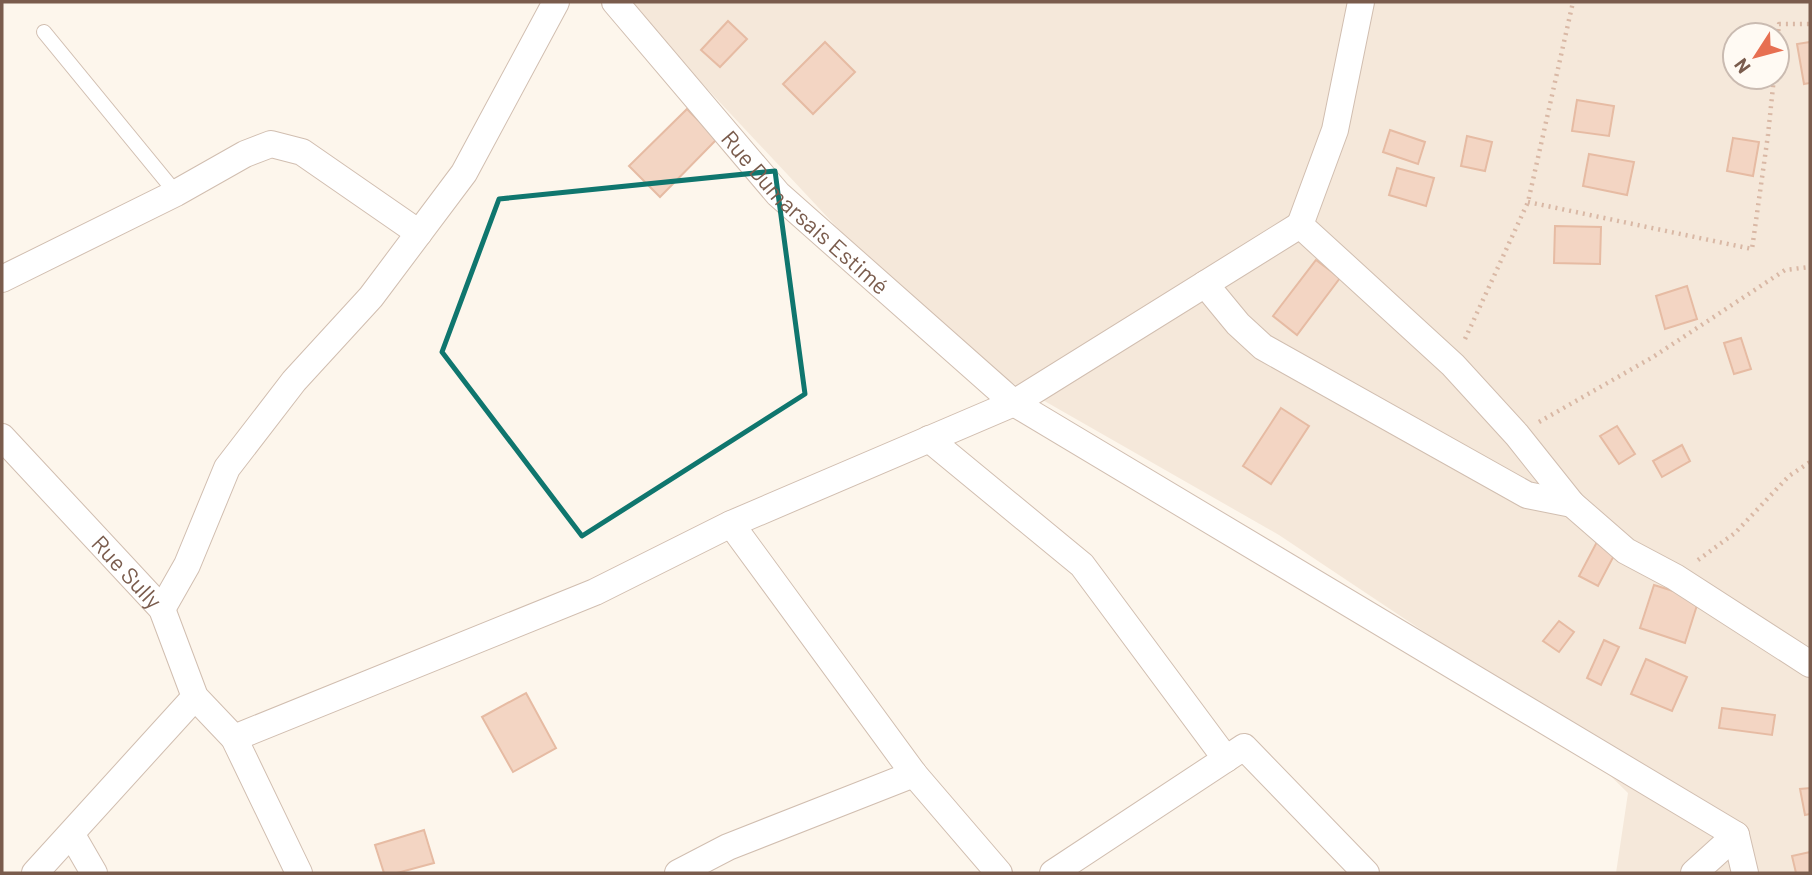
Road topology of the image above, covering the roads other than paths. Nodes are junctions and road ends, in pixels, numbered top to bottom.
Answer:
1 (556, 2) edge
2 (615, 2) edge
3 (1361, 2) edge
4 (44, 32) dead end
5 (176, 193) junction
6 (1300, 225) junction
7 (419, 233) junction
8 (2, 279) edge
9 (1205, 284) junction
10 (1014, 402) junction
11 (2, 437) edge
12 (929, 439) junction
13 (1572, 504) junction
14 (731, 524) junction
15 (162, 609) junction
16 (1810, 664) edge
17 (195, 697) junction
18 (234, 738) junction
19 (1226, 759) junction
20 (914, 774) junction
21 (72, 835) junction
22 (1736, 835) junction
23 (35, 873) edge
24 (94, 873) edge
25 (299, 873) edge
26 (678, 873) edge
27 (999, 873) edge
28 (1053, 873) edge
29 (1366, 873) edge
30 (1694, 873) edge
31 (1745, 873) edge

1 - 7 street
2 - 10 street, Rue Dumarsais Estimé
3 - 6 street
4 - 5 lane
5 - 7 street
5 - 8 street
6 - 9 street
6 - 13 street
7 - 15 street
9 - 10 street
9 - 13 street
10 - 12 street
10 - 22 street, Rue Dumarsais Estimé
11 - 15 street, Rue Sully
12 - 14 street
12 - 19 street
13 - 16 street
14 - 18 street
14 - 20 street
15 - 17 street, Rue Sully
17 - 18 street, Rue Sully
17 - 21 street
18 - 25 street, Rue Sully
19 - 28 street
19 - 29 street
20 - 26 street
20 - 27 street
21 - 23 street
21 - 24 street
22 - 30 street
22 - 31 street

